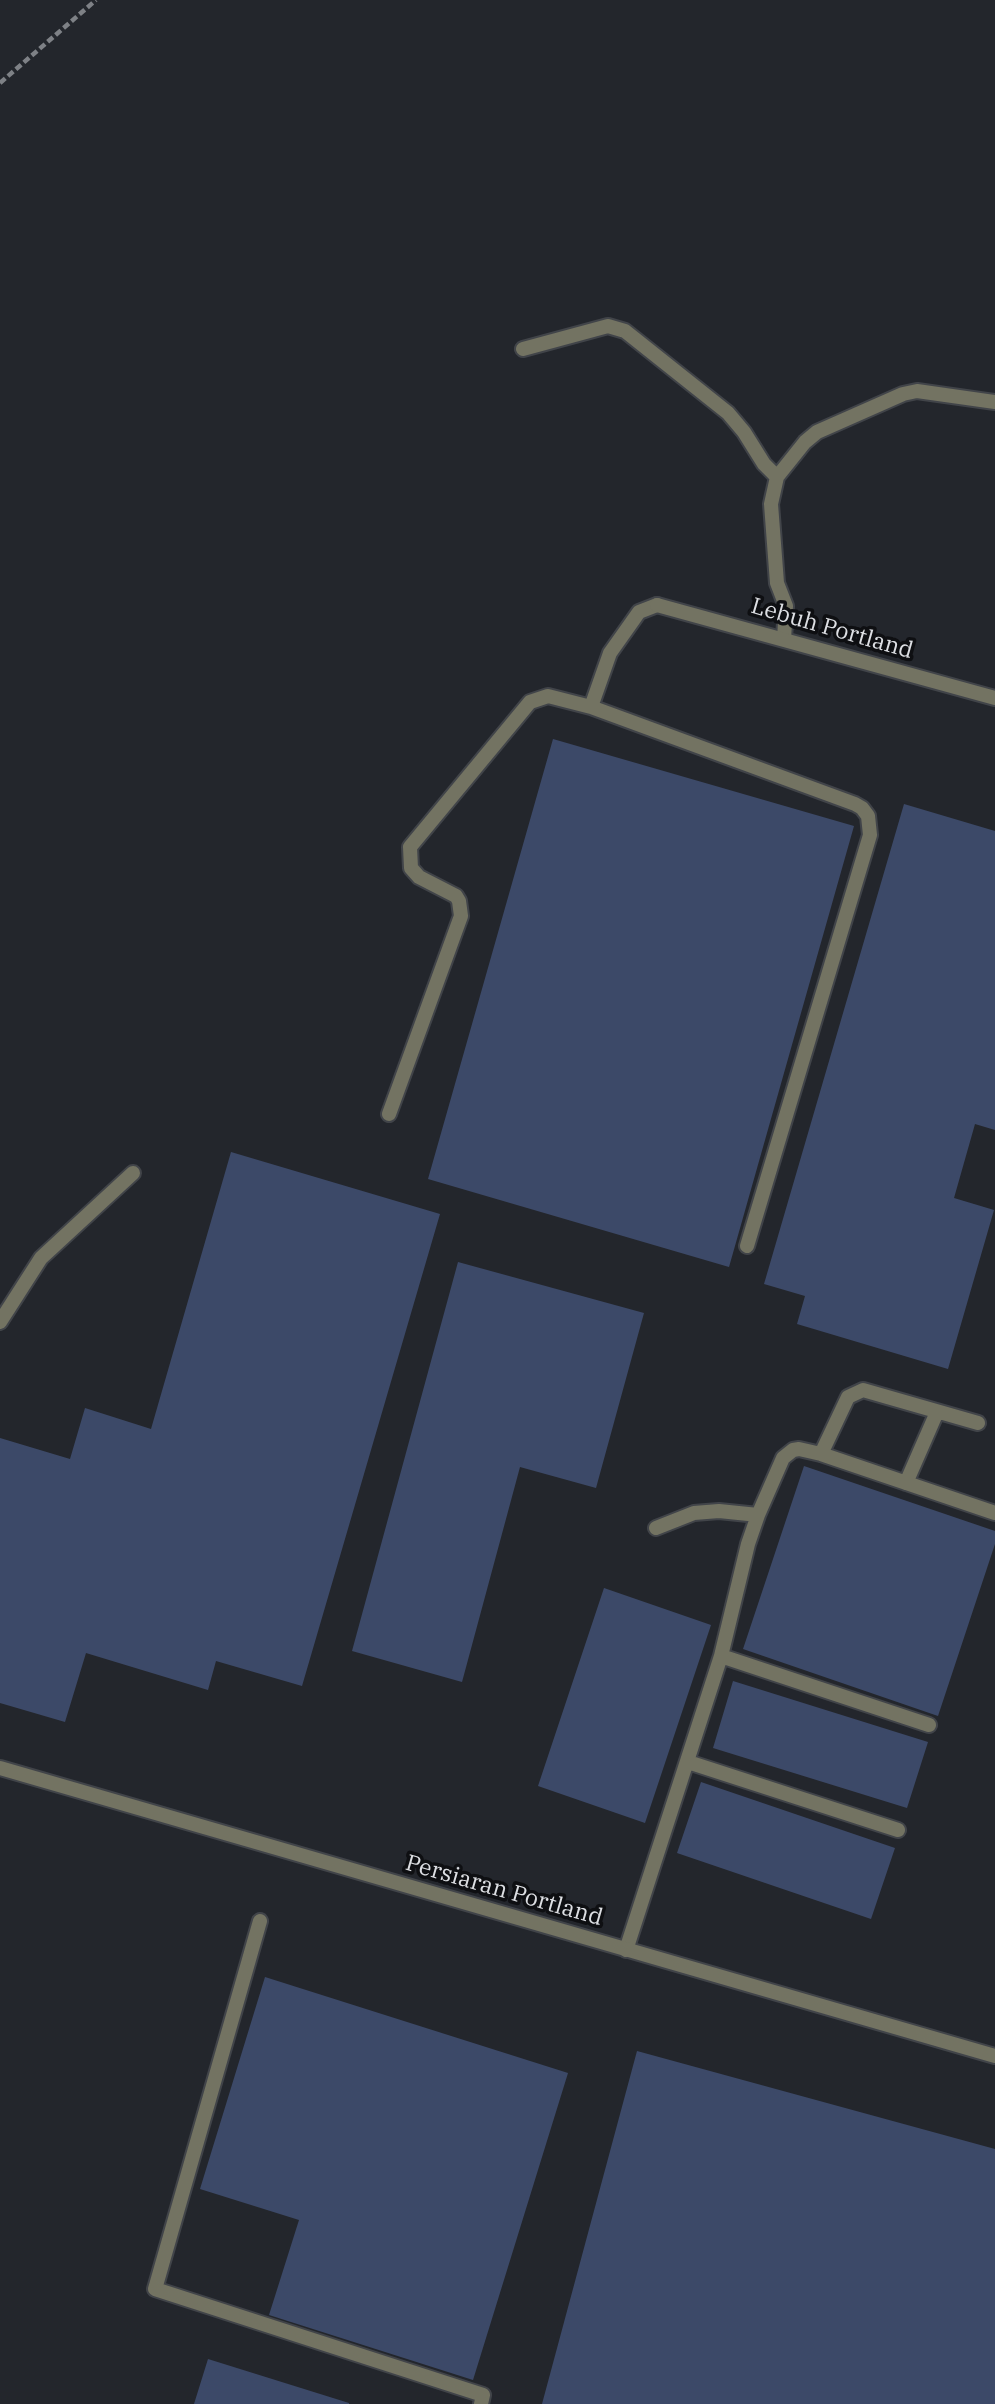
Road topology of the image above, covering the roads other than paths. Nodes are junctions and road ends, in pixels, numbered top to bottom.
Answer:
1 (523, 349) dead end
2 (995, 402) edge
3 (777, 477) junction
4 (785, 639) junction
5 (995, 698) edge
6 (591, 707) junction
7 (389, 1114) dead end
8 (133, 1173) dead end
9 (747, 1246) dead end
10 (0, 1322) edge
11 (937, 1412) junction
12 (978, 1423) dead end
13 (821, 1454) junction
14 (906, 1483) junction
15 (995, 1513) edge
16 (758, 1515) junction
17 (656, 1528) dead end
18 (720, 1656) junction
19 (929, 1725) dead end
20 (688, 1762) junction
21 (0, 1768) edge
22 (898, 1830) dead end
23 (260, 1921) dead end
24 (626, 1950) junction
25 (995, 2056) edge
26 (481, 2404) edge

1 - 3 street
2 - 3 street
3 - 4 street
4 - 5 street, Lebuh Portland
4 - 6 street, Lebuh Portland
6 - 7 street
6 - 9 street
8 - 10 street
11 - 12 street
11 - 13 street
11 - 14 street
13 - 14 street
13 - 16 street
14 - 15 street
16 - 17 street
16 - 18 street
18 - 19 street
18 - 20 street
20 - 22 street
20 - 24 street
21 - 24 street, Persiaran Portland
23 - 26 street
24 - 25 street, Persiaran Portland

